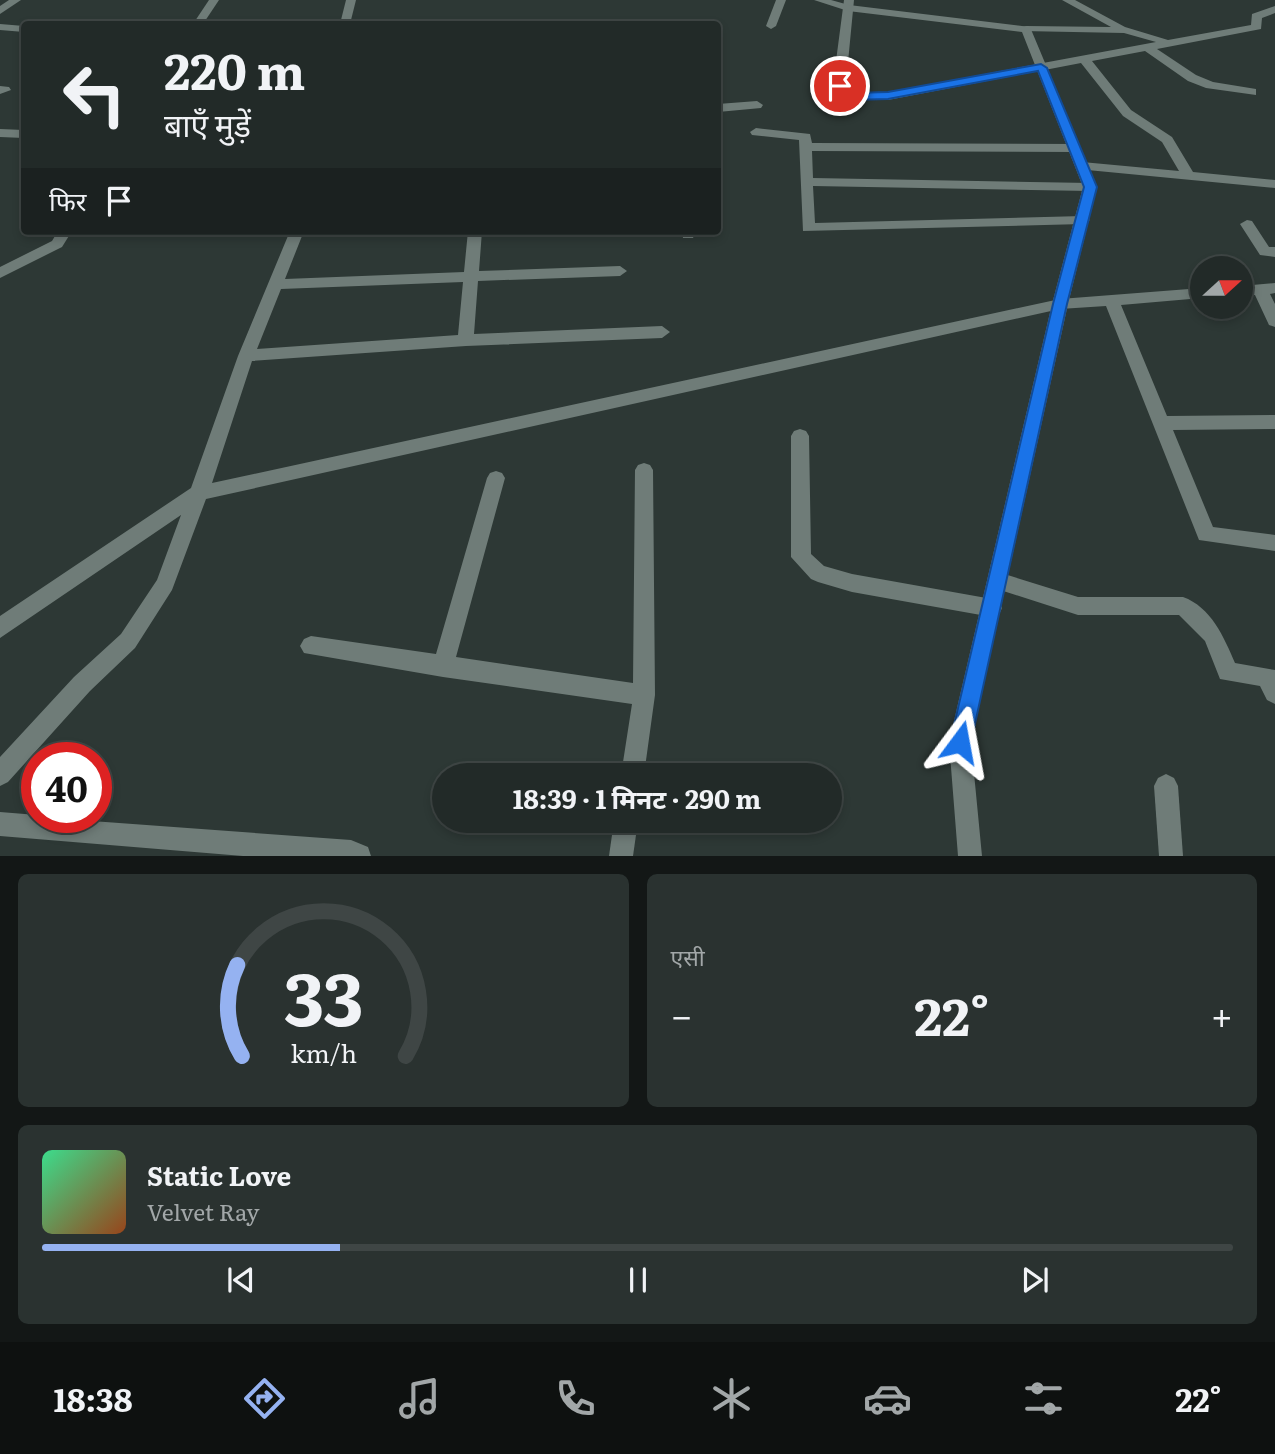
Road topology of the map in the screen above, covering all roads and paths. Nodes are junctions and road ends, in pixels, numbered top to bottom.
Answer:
1 (16, 0) edge
2 (214, 0) edge
3 (351, 0) edge
4 (781, 0) edge
5 (820, 0) edge
6 (1067, 0) edge
7 (849, 4) edge
8 (1275, 9) edge
9 (0, 11) edge
10 (200, 21) edge
11 (346, 21) edge
12 (771, 26) dead end
13 (0, 27) edge
14 (21, 29) edge
15 (1026, 29) junction
16 (1125, 30) junction
17 (1170, 42) junction
18 (1146, 47) junction
19 (1084, 59) junction
20 (1041, 68) junction
21 (1252, 92) dead end
22 (757, 106) dead end
23 (721, 108) edge
24 (756, 132) dead end
25 (0, 133) edge
26 (21, 134) edge
27 (806, 147) junction
28 (1075, 148) junction
29 (1082, 166) junction
30 (1189, 176) junction
31 (808, 182) junction
32 (1275, 184) edge
33 (1090, 187) junction
34 (1083, 220) junction
35 (1247, 224) dead end
36 (63, 235) edge
37 (295, 235) edge
38 (475, 235) edge
39 (1275, 252) edge
40 (620, 271) dead end
41 (0, 273) edge
42 (470, 278) junction
43 (275, 284) junction
44 (1267, 289) edge
45 (1190, 294) edge
46 (1111, 299) junction
47 (1060, 304) junction
48 (1275, 321) edge
49 (662, 332) dead end
50 (466, 340) junction
51 (246, 356) junction
52 (1275, 422) edge
53 (1161, 423) junction
54 (800, 436) dead end
55 (643, 470) dead end
56 (495, 478) dead end
57 (199, 493) junction
58 (1275, 543) edge
59 (998, 581) junction
60 (992, 608) junction
61 (0, 628) edge
62 (311, 646) dead end
63 (443, 667) junction
64 (1275, 693) edge
65 (644, 695) junction
66 (635, 763) edge
67 (0, 774) edge
68 (1166, 786) dead end
69 (0, 824) edge
70 (624, 833) edge
71 (359, 856) edge
72 (621, 856) edge
73 (970, 856) edge
74 (1171, 856) edge

1 - 9 street
2 - 10 street
3 - 11 street
4 - 12 street
5 - 7 street
6 - 16 street
7 - 15 street
7 - 20 street
8 - 17 street
13 - 14 street
15 - 16 street
15 - 20 street
16 - 17 street
17 - 18 street
18 - 19 street
18 - 21 street
19 - 20 street
19 - 30 street
20 - 28 street
22 - 23 street
24 - 27 street
25 - 26 street
27 - 28 street
27 - 31 street
28 - 29 street
29 - 30 street
29 - 33 street
30 - 32 street
31 - 33 street
31 - 34 street
33 - 34 street
34 - 47 street
35 - 39 street
36 - 41 street
37 - 43 street
38 - 42 street
40 - 42 street
42 - 43 street
42 - 50 street
43 - 51 street
44 - 48 street
45 - 46 street
46 - 47 street
46 - 53 street
47 - 57 street
47 - 59 street
49 - 50 street
50 - 51 street
51 - 57 street
52 - 53 street
53 - 58 street
54 - 60 street
55 - 65 street
56 - 63 street
57 - 61 street
57 - 67 street
59 - 60 street
59 - 64 street
60 - 73 street
62 - 63 street
63 - 65 street
65 - 66 street
68 - 74 street
69 - 71 street
70 - 72 street

